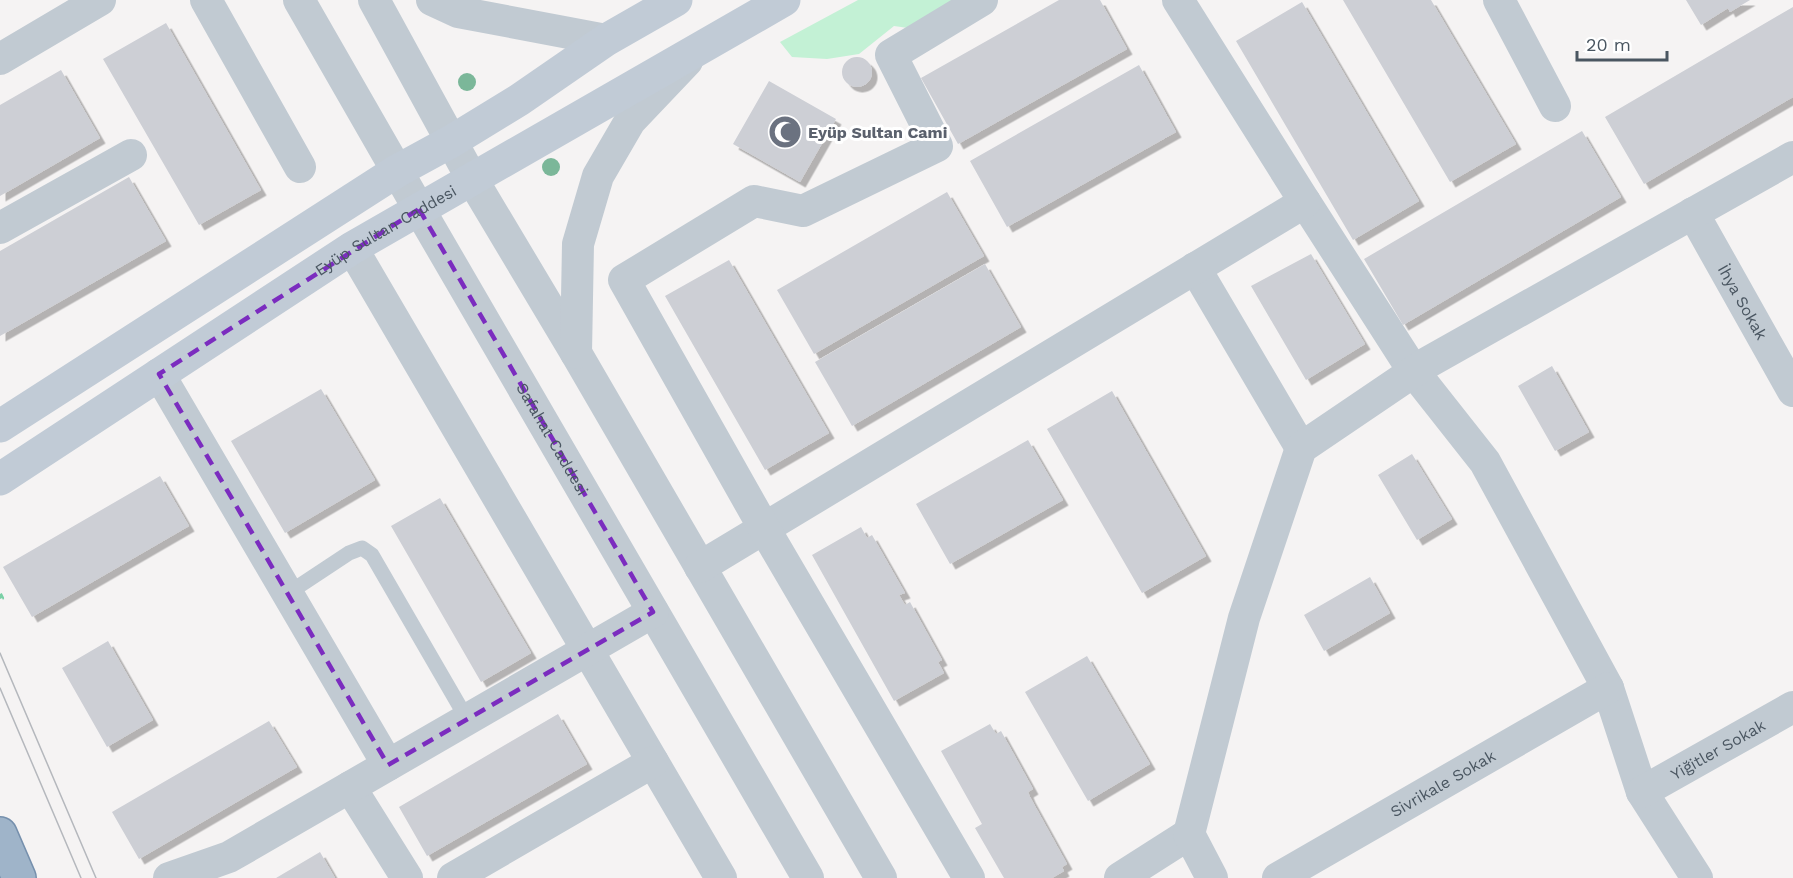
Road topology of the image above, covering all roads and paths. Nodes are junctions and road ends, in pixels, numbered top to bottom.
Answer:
1 (100, 0) edge
2 (206, 0) edge
3 (299, 0) edge
4 (374, 0) edge
5 (432, 0) edge
6 (676, 0) edge
7 (784, 0) edge
8 (982, 0) edge
9 (1178, 0) edge
10 (1499, 0) edge
11 (606, 40) junction
12 (698, 49) junction
13 (0, 59) edge
14 (1555, 106) dead end
15 (452, 141) junction
16 (130, 155) dead end
17 (1793, 157) edge
18 (300, 167) dead end
19 (397, 171) junction
20 (472, 179) junction
21 (1305, 202) junction
22 (418, 209) junction
23 (1693, 213) junction
24 (0, 228) edge
25 (352, 248) junction
26 (1195, 268) junction
27 (576, 353) junction
28 (1414, 372) junction
29 (159, 374) junction
30 (1793, 391) edge
31 (0, 426) edge
32 (1301, 448) junction
33 (0, 479) edge
34 (764, 528) junction
35 (700, 567) junction
36 (287, 594) junction
37 (653, 612) junction
38 (587, 651) junction
39 (1608, 688) junction
40 (1793, 707) edge
41 (467, 720) junction
42 (653, 762) junction
43 (388, 765) junction
44 (350, 787) junction
45 (1642, 792) junction
46 (0, 834) edge
47 (1189, 834) junction
48 (235, 868) edge
49 (19, 878) edge
50 (169, 878) edge
51 (407, 878) edge
52 (453, 878) edge
53 (721, 878) edge
54 (808, 878) edge
55 (881, 878) edge
56 (969, 878) edge
57 (1119, 878) edge
58 (1212, 878) edge
59 (1278, 878) edge
60 (1697, 878) edge

1 - 13 street
2 - 18 street
3 - 19 street, Safahat Caddesi
4 - 15 street
5 - 11 street
6 - 11 main road
7 - 12 main road, Eyüp Sultan Caddesi
8 - 34 street
9 - 21 street
10 - 14 street
11 - 15 main road
12 - 20 main road, Eyüp Sultan Caddesi
12 - 27 street
15 - 19 main road
15 - 20 street
16 - 24 street
17 - 23 street
19 - 22 street, Safahat Caddesi
19 - 31 main road
20 - 22 main road, Eyüp Sultan Caddesi
20 - 27 street
21 - 26 street
21 - 28 street
22 - 25 main road, Eyüp Sultan Caddesi
22 - 37 street, Safahat Caddesi
23 - 28 street
23 - 30 street, İhya Sokak
25 - 29 main road, Eyüp Sultan Caddesi
25 - 38 street
26 - 32 street
26 - 34 street
27 - 35 street
28 - 32 street
28 - 39 street
29 - 33 main road, Eyüp Sultan Caddesi
29 - 36 street
32 - 47 street
34 - 35 street
34 - 56 street
35 - 55 street
36 - 41 lane
36 - 43 street
37 - 38 street
37 - 54 street, Safahat Caddesi
38 - 41 street
38 - 42 street
39 - 45 street
39 - 59 street, Sivrikale Sokak
40 - 45 street, Yiğitler Sokak
41 - 43 street
42 - 52 street
42 - 53 street
43 - 44 street
44 - 48 street
44 - 51 street
45 - 60 street
46 - 49 highway
47 - 57 street
47 - 58 street
48 - 50 street

